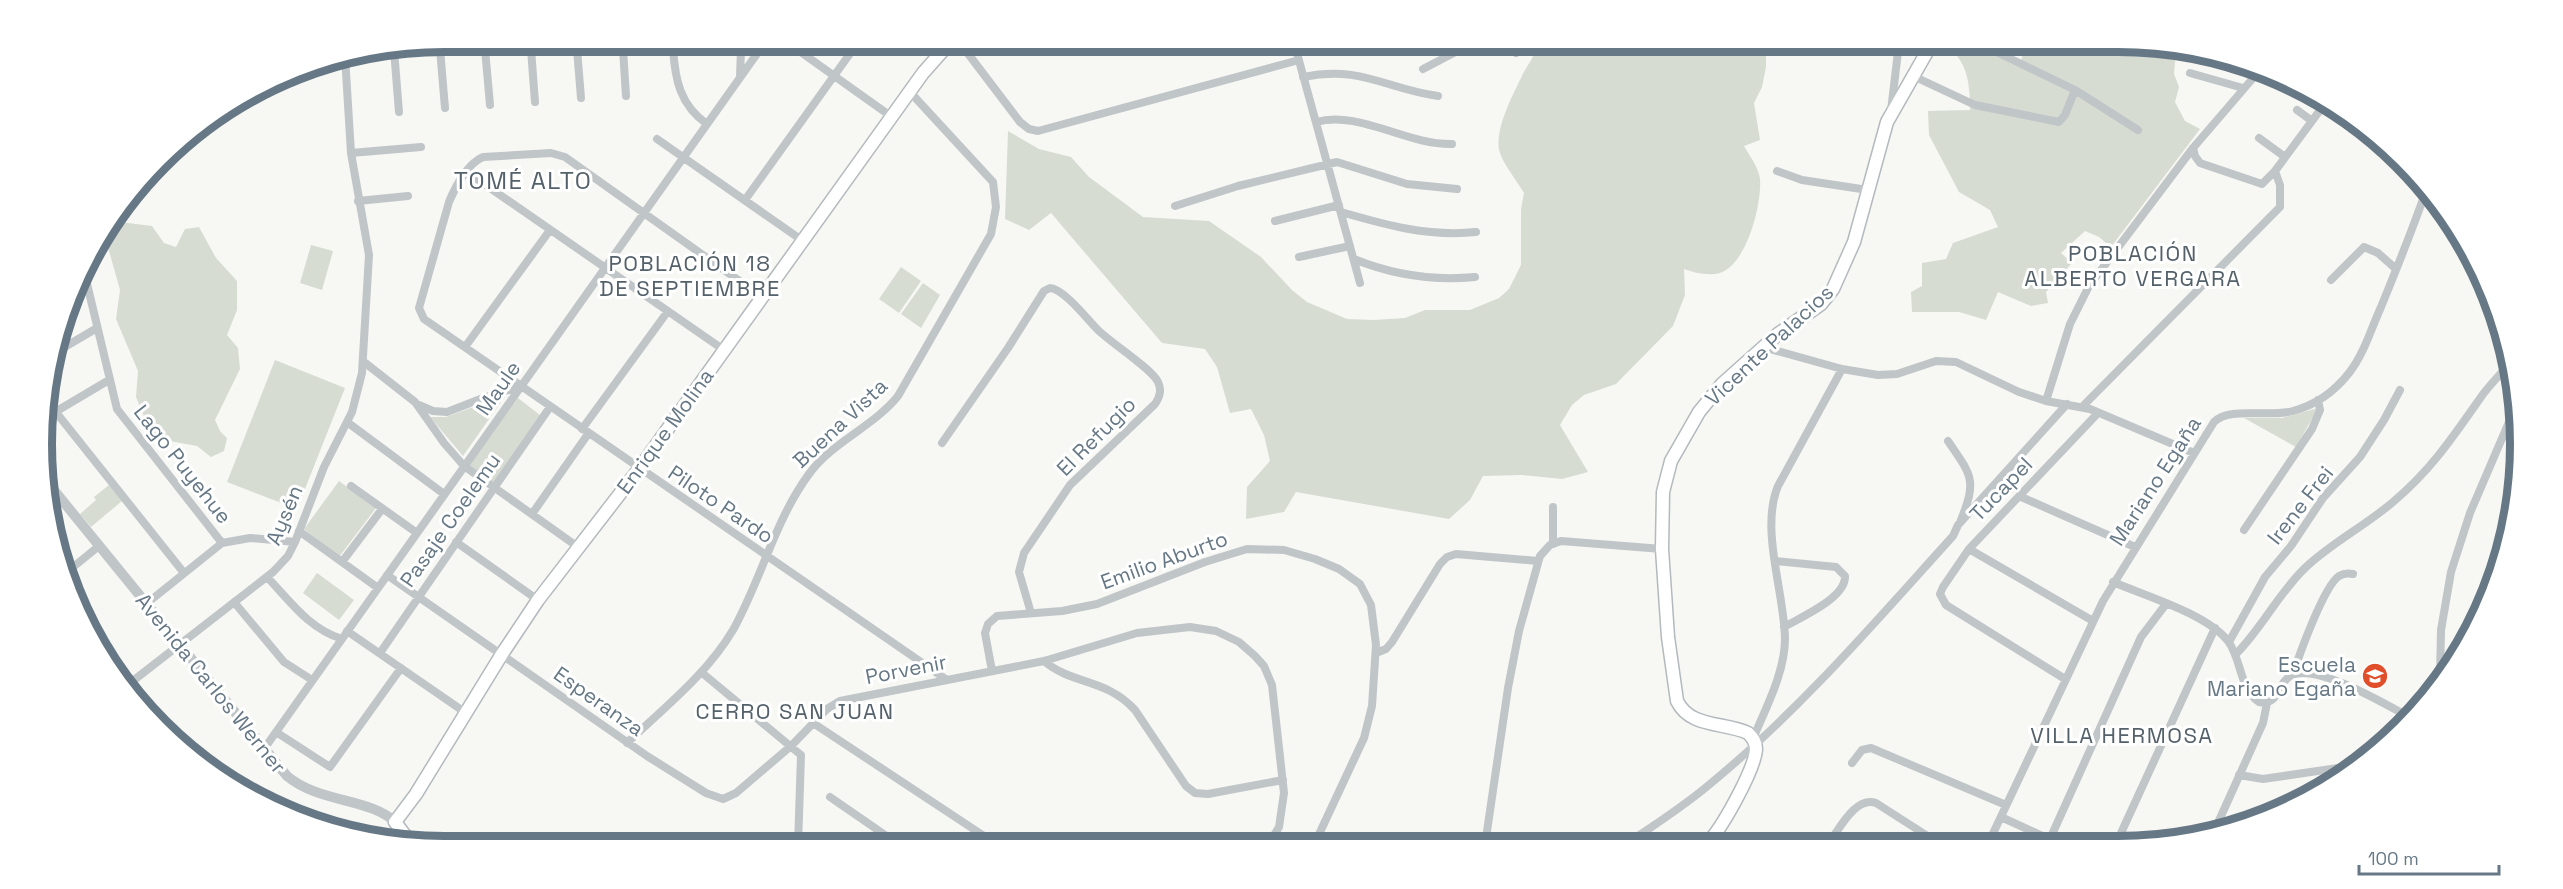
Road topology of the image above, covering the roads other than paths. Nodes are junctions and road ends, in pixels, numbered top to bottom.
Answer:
1 (440, 52) edge
2 (486, 52) edge
3 (531, 52) edge
4 (577, 52) edge
5 (623, 52) edge
6 (675, 52) edge
7 (741, 52) edge
8 (758, 52) edge
9 (801, 52) edge
10 (851, 52) edge
11 (941, 52) edge
12 (967, 52) edge
13 (1297, 52) edge
14 (1456, 52) edge
15 (1898, 52) edge
16 (1927, 52) edge
17 (1997, 52) edge
18 (394, 56) edge
19 (1299, 60) junction
20 (346, 65) edge
21 (1423, 69) dead end
22 (2190, 73) dead end
23 (834, 75) junction
24 (1913, 76) junction
25 (2254, 76) edge
26 (740, 77) junction
27 (1303, 77) junction
28 (2243, 88) junction
29 (2075, 90) junction
30 (910, 92) junction
31 (626, 96) dead end
32 (1438, 96) dead end
33 (581, 98) dead end
34 (535, 102) dead end
35 (490, 105) dead end
36 (444, 108) dead end
37 (2321, 109) edge
38 (2297, 110) dead end
39 (399, 111) dead end
40 (1890, 114) junction
41 (892, 117) junction
42 (2312, 121) junction
43 (1316, 122) junction
44 (707, 124) junction
45 (2138, 130) dead end
46 (2259, 138) dead end
47 (657, 139) dead end
48 (1452, 144) dead end
49 (421, 147) dead end
50 (2193, 148) junction
51 (351, 153) junction
52 (683, 157) junction
53 (2285, 158) junction
54 (1327, 163) junction
55 (1777, 171) dead end
56 (2275, 171) junction
57 (467, 172) junction
58 (1457, 189) dead end
59 (1868, 190) junction
60 (408, 196) dead end
61 (745, 200) junction
62 (358, 201) junction
63 (2425, 201) edge
64 (1175, 206) dead end
65 (1340, 209) junction
66 (644, 213) junction
67 (1275, 221) dead end
68 (550, 230) junction
69 (1476, 232) dead end
70 (803, 241) junction
71 (1350, 246) junction
72 (1299, 257) dead end
73 (1354, 259) junction
74 (605, 267) junction
75 (2396, 269) junction
76 (1475, 277) dead end
77 (2331, 280) dead end
78 (1360, 283) dead end
79 (86, 286) edge
80 (762, 297) junction
81 (668, 311) junction
82 (97, 328) junction
83 (1763, 346) junction
84 (65, 347) edge
85 (465, 347) junction
86 (724, 350) junction
87 (363, 362) junction
88 (1842, 369) junction
89 (2503, 370) edge
90 (109, 380) junction
91 (521, 386) junction
92 (2400, 390) dead end
93 (2318, 400) junction
94 (2046, 401) junction
95 (415, 402) junction
96 (2067, 404) junction
97 (550, 407) junction
98 (2082, 407) junction
99 (55, 411) joint
100 (2098, 413) junction
101 (2510, 420) edge
102 (347, 423) junction
103 (585, 432) junction
104 (1948, 441) dead end
105 (942, 443) dead end
106 (2194, 453) junction
107 (464, 466) junction
108 (639, 469) junction
109 (351, 486) dead end
110 (494, 487) junction
111 (56, 492) edge
112 (444, 494) junction
113 (2019, 496) junction
114 (1553, 507) dead end
115 (382, 509) junction
116 (532, 514) junction
117 (1958, 525) junction
118 (2244, 530) dead end
119 (299, 531) junction
120 (417, 533) junction
121 (295, 542) junction
122 (456, 542) junction
123 (222, 543) junction
124 (1553, 544) junction
125 (99, 546) junction
126 (578, 547) junction
127 (2135, 547) junction
128 (1662, 549) junction
129 (1969, 549) junction
130 (767, 556) junction
131 (1538, 561) junction
132 (1776, 561) junction
133 (342, 562) junction
134 (72, 567) edge
135 (184, 573) junction
136 (2353, 574) dead end
137 (387, 575) junction
138 (267, 577) junction
139 (2113, 582) junction
140 (378, 588) junction
141 (418, 597) junction
142 (538, 600) junction
143 (234, 603) junction
144 (146, 604) junction
145 (2166, 604) junction
146 (1031, 613) junction
147 (2093, 621) junction
148 (1784, 627) junction
149 (2215, 628) junction
150 (348, 631) junction
151 (342, 639) junction
152 (2229, 642) junction
153 (180, 645) junction
154 (380, 653) junction
155 (1376, 653) junction
156 (502, 654) junction
157 (2235, 654) junction
158 (1044, 661) junction
159 (2440, 667) edge
160 (401, 668) junction
161 (992, 671) junction
162 (701, 672) junction
163 (2293, 675) junction
164 (2065, 679) junction
165 (312, 680) junction
166 (947, 680) junction
167 (133, 682) edge
168 (2267, 702) junction
169 (466, 713) junction
170 (2403, 714) edge
171 (813, 723) junction
172 (276, 732) junction
173 (1754, 741) junction
174 (627, 743) junction
175 (791, 746) junction
176 (264, 749) junction
177 (1852, 763) dead end
178 (2338, 768) dead end
179 (2240, 775) junction
180 (1283, 780) junction
181 (830, 797) dead end
182 (2006, 806) junction
183 (2001, 817) junction
184 (395, 822) junction
185 (2218, 824) edge
186 (404, 834) edge
187 (798, 836) edge
188 (887, 836) edge
189 (984, 836) edge
190 (1274, 836) edge
191 (1318, 836) edge
192 (1486, 836) edge
193 (1638, 836) edge
194 (1712, 836) edge
195 (1834, 836) edge
196 (1928, 836) edge
197 (1992, 836) edge
198 (2043, 836) edge
199 (2051, 836) edge
200 (2120, 836) edge

1 - 36 street
2 - 35 street
3 - 34 street
4 - 33 street
5 - 31 street
6 - 44 street
7 - 26 street
8 - 26 street, Maule
9 - 23 street
10 - 23 street
11 - 30 main road, Enrique Molina
12 - 19 street
13 - 19 street
14 - 21 street
15 - 40 street
16 - 24 main road, Vicente Palacios
17 - 29 street
18 - 39 street
19 - 27 street
20 - 51 street, Aysén
22 - 28 street
23 - 41 street
23 - 61 street
24 - 29 street
24 - 40 main road, Vicente Palacios
25 - 28 street
26 - 44 street, Maule
27 - 32 street
27 - 43 street
28 - 50 street
29 - 45 street
30 - 41 main road, Enrique Molina
30 - 130 street, Buena Vista
37 - 42 street
38 - 42 street
40 - 59 main road, Vicente Palacios
41 - 70 main road, Enrique Molina
42 - 53 street
43 - 48 street
43 - 54 street
44 - 52 street, Maule
46 - 53 street
47 - 52 street
49 - 51 street
50 - 56 street
50 - 94 street
51 - 62 street, Aysén
52 - 61 street
52 - 66 street, Maule
53 - 56 street
54 - 58 street
54 - 64 street
54 - 65 street
55 - 59 street
56 - 98 street
57 - 66 street
57 - 68 street
57 - 85 street, Piloto Pardo
59 - 83 main road, Vicente Palacios
60 - 62 street
61 - 70 street
62 - 87 street, Aysén
63 - 75 street, Mariano Egaña
65 - 67 street
65 - 69 street
65 - 71 street
66 - 74 street, Maule
66 - 80 street
68 - 74 street
68 - 85 street
70 - 80 main road, Enrique Molina
71 - 72 street
71 - 73 street
73 - 76 street
73 - 78 street
74 - 81 street
74 - 91 street, Maule
75 - 77 street
75 - 93 street, Mariano Egaña
79 - 82 street, Lago Puyehue
80 - 86 main road, Enrique Molina
81 - 86 street
81 - 103 street
82 - 84 street
82 - 90 street, Lago Puyehue
83 - 88 street
83 - 128 main road, Vicente Palacios
85 - 91 street, Piloto Pardo
86 - 108 main road, Enrique Molina
87 - 95 street
87 - 102 street, Aysén
88 - 94 street
88 - 132 street
89 - 157 street
90 - 99 street
90 - 123 street, Lago Puyehue
91 - 95 street
91 - 97 street, Piloto Pardo
91 - 107 street, Maule
92 - 152 street, Irene Frei
93 - 106 street, Mariano Egaña
93 - 118 street
94 - 96 street
95 - 107 street
96 - 98 street
96 - 117 street, Tucapel
97 - 103 street, Piloto Pardo
97 - 110 street, Pasaje Coelemu
98 - 100 street
99 - 135 street
100 - 106 street
100 - 113 street, Tucapel
101 - 159 street
102 - 112 street
102 - 119 street, Aysén
103 - 108 street, Piloto Pardo
103 - 116 street
104 - 117 street
105 - 146 street, El Refugio
106 - 127 street, Mariano Egaña
107 - 110 street
107 - 112 street, Maule
108 - 126 main road, Enrique Molina
108 - 130 street, Piloto Pardo
109 - 115 street
110 - 116 street
110 - 122 street, Pasaje Coelemu
111 - 125 street, Avenida Carlos Werner
112 - 120 street, Maule
113 - 127 street
113 - 129 street, Tucapel
114 - 124 street
115 - 120 street
115 - 133 street
116 - 126 street
117 - 173 street, Tucapel
119 - 121 street, Aysén
119 - 133 street
120 - 137 street, Maule
121 - 123 street
121 - 138 street, Aysén
122 - 141 street, Pasaje Coelemu
122 - 142 street
123 - 135 street
124 - 128 street
124 - 131 street
125 - 134 street
125 - 144 street, Avenida Carlos Werner
126 - 142 main road, Enrique Molina
127 - 139 street, Mariano Egaña
128 - 173 main road, Vicente Palacios
129 - 147 street
129 - 164 street, Tucapel
130 - 162 street, Buena Vista
130 - 166 street, Piloto Pardo
131 - 155 street
131 - 192 street
132 - 148 street
132 - 148 street
133 - 140 street
135 - 144 street
136 - 163 street
137 - 140 street, Maule
137 - 141 street, Esperanza
138 - 143 street, Aysén
138 - 151 street
139 - 145 street
139 - 147 street, Mariano Egaña
140 - 150 street, Maule
141 - 154 street, Pasaje Coelemu
141 - 156 street, Esperanza
142 - 156 main road, Enrique Molina
143 - 153 street, Aysén
143 - 165 street
144 - 153 street, Avenida Carlos Werner
145 - 149 street
145 - 199 street
146 - 155 street, Emilio Aburto
146 - 161 street, Emilio Aburto
147 - 164 street, Mariano Egaña
148 - 173 street
149 - 152 street
149 - 200 street
150 - 151 street, Maule
150 - 154 street
151 - 165 street, Maule
152 - 157 street
153 - 167 street, Aysén
153 - 176 street, Avenida Carlos Werner
154 - 160 street
155 - 191 street, Emilio Aburto
156 - 169 main road, Enrique Molina
156 - 174 street, Esperanza
157 - 168 street
158 - 161 street, Porvenir
158 - 180 street
158 - 180 street, Porvenir
160 - 169 street
160 - 172 street, Avenida Carlos Werner
161 - 166 street, Porvenir
162 - 174 street, Buena Vista
162 - 175 street
163 - 168 street
163 - 170 street
164 - 182 street, Mariano Egaña
165 - 172 street, Maule
166 - 171 street, Porvenir
168 - 179 street
169 - 184 main road, Enrique Molina
171 - 175 street, Porvenir
171 - 189 street
172 - 176 street, Maule
173 - 193 street, Tucapel
173 - 194 main road
174 - 175 street, Esperanza
175 - 187 street
176 - 184 street, Avenida Carlos Werner
177 - 182 street
178 - 179 street
179 - 185 street
180 - 190 street, Porvenir
181 - 188 street
182 - 183 street, Mariano Egaña
183 - 197 street, Mariano Egaña
183 - 198 street
184 - 186 main road, Avenida Carlos Werner
195 - 196 street

